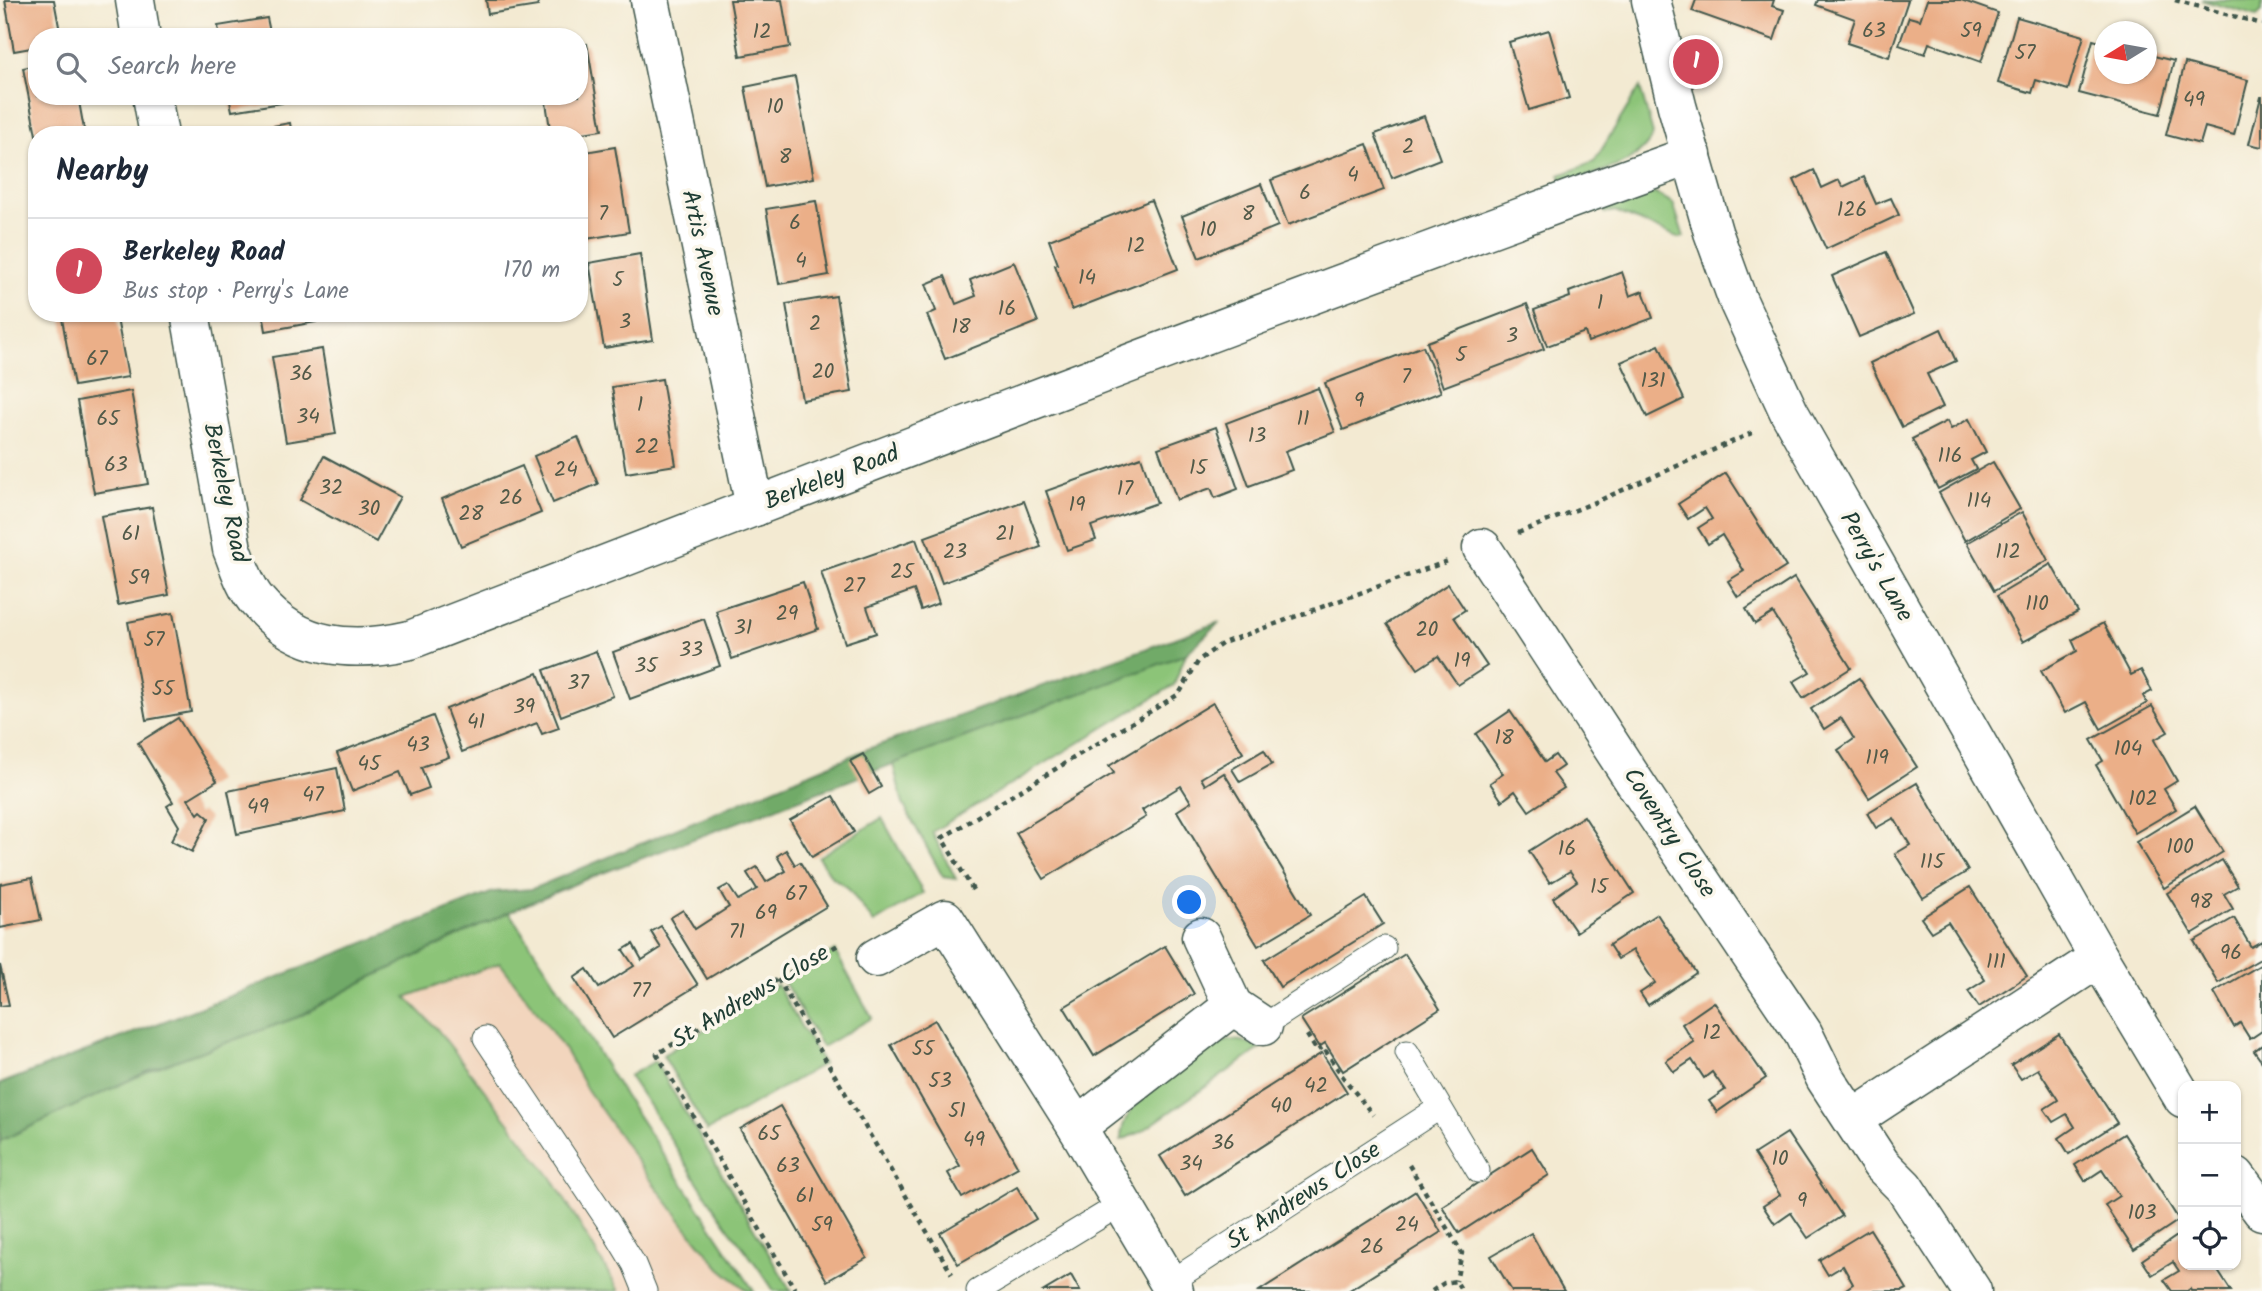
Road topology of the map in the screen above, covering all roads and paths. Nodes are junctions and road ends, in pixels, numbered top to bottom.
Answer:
1 (135, 0) edge
2 (649, 0) edge
3 (1651, 0) edge
4 (2175, 0) edge
5 (2262, 24) edge
6 (140, 28) edge
7 (154, 105) edge
8 (157, 126) edge
9 (1692, 155) junction
10 (192, 322) edge
11 (1789, 412) junction
12 (755, 507) junction
13 (1482, 548) junction
14 (945, 919) junction
15 (1200, 937) dead end
16 (1384, 947) dead end
17 (876, 958) joint
18 (2099, 958) junction
19 (778, 979) junction
20 (1248, 1016) junction
21 (485, 1038) dead end
22 (1407, 1052) dead end
23 (2178, 1090) edge
24 (1439, 1108) junction
25 (1853, 1119) junction
26 (1077, 1127) junction
27 (1478, 1171) dead end
28 (2241, 1184) edge
29 (1121, 1204) junction
30 (2262, 1211) edge
31 (956, 1279) dead end
32 (1171, 1287) edge
33 (645, 1291) edge
34 (796, 1291) edge
35 (978, 1291) edge
36 (1432, 1291) edge
37 (1462, 1291) edge
38 (1972, 1291) edge

1 - 6 street
2 - 12 street, Artis Avenue
3 - 9 street, Perry's Lane
4 - 5 path
7 - 8 street
9 - 11 street, Perry's Lane
9 - 12 street, Berkeley Road
10 - 12 street, Berkeley Road
11 - 13 path
11 - 18 street, Perry's Lane
13 - 14 path
13 - 25 street, Coventry Close
14 - 17 street
14 - 26 street, St Andrews Close
15 - 20 street
16 - 20 lane
17 - 19 path, St Andrews Close
18 - 23 street, Perry's Lane
18 - 25 street
19 - 31 path
19 - 34 path, St Andrews Close
20 - 26 street
21 - 33 lane
22 - 24 lane
24 - 27 lane
24 - 32 lane, St Andrews Close
25 - 38 street, Coventry Close
26 - 29 street, St Andrews Close
28 - 30 street
29 - 32 street, St Andrews Close
29 - 35 lane
36 - 37 path

